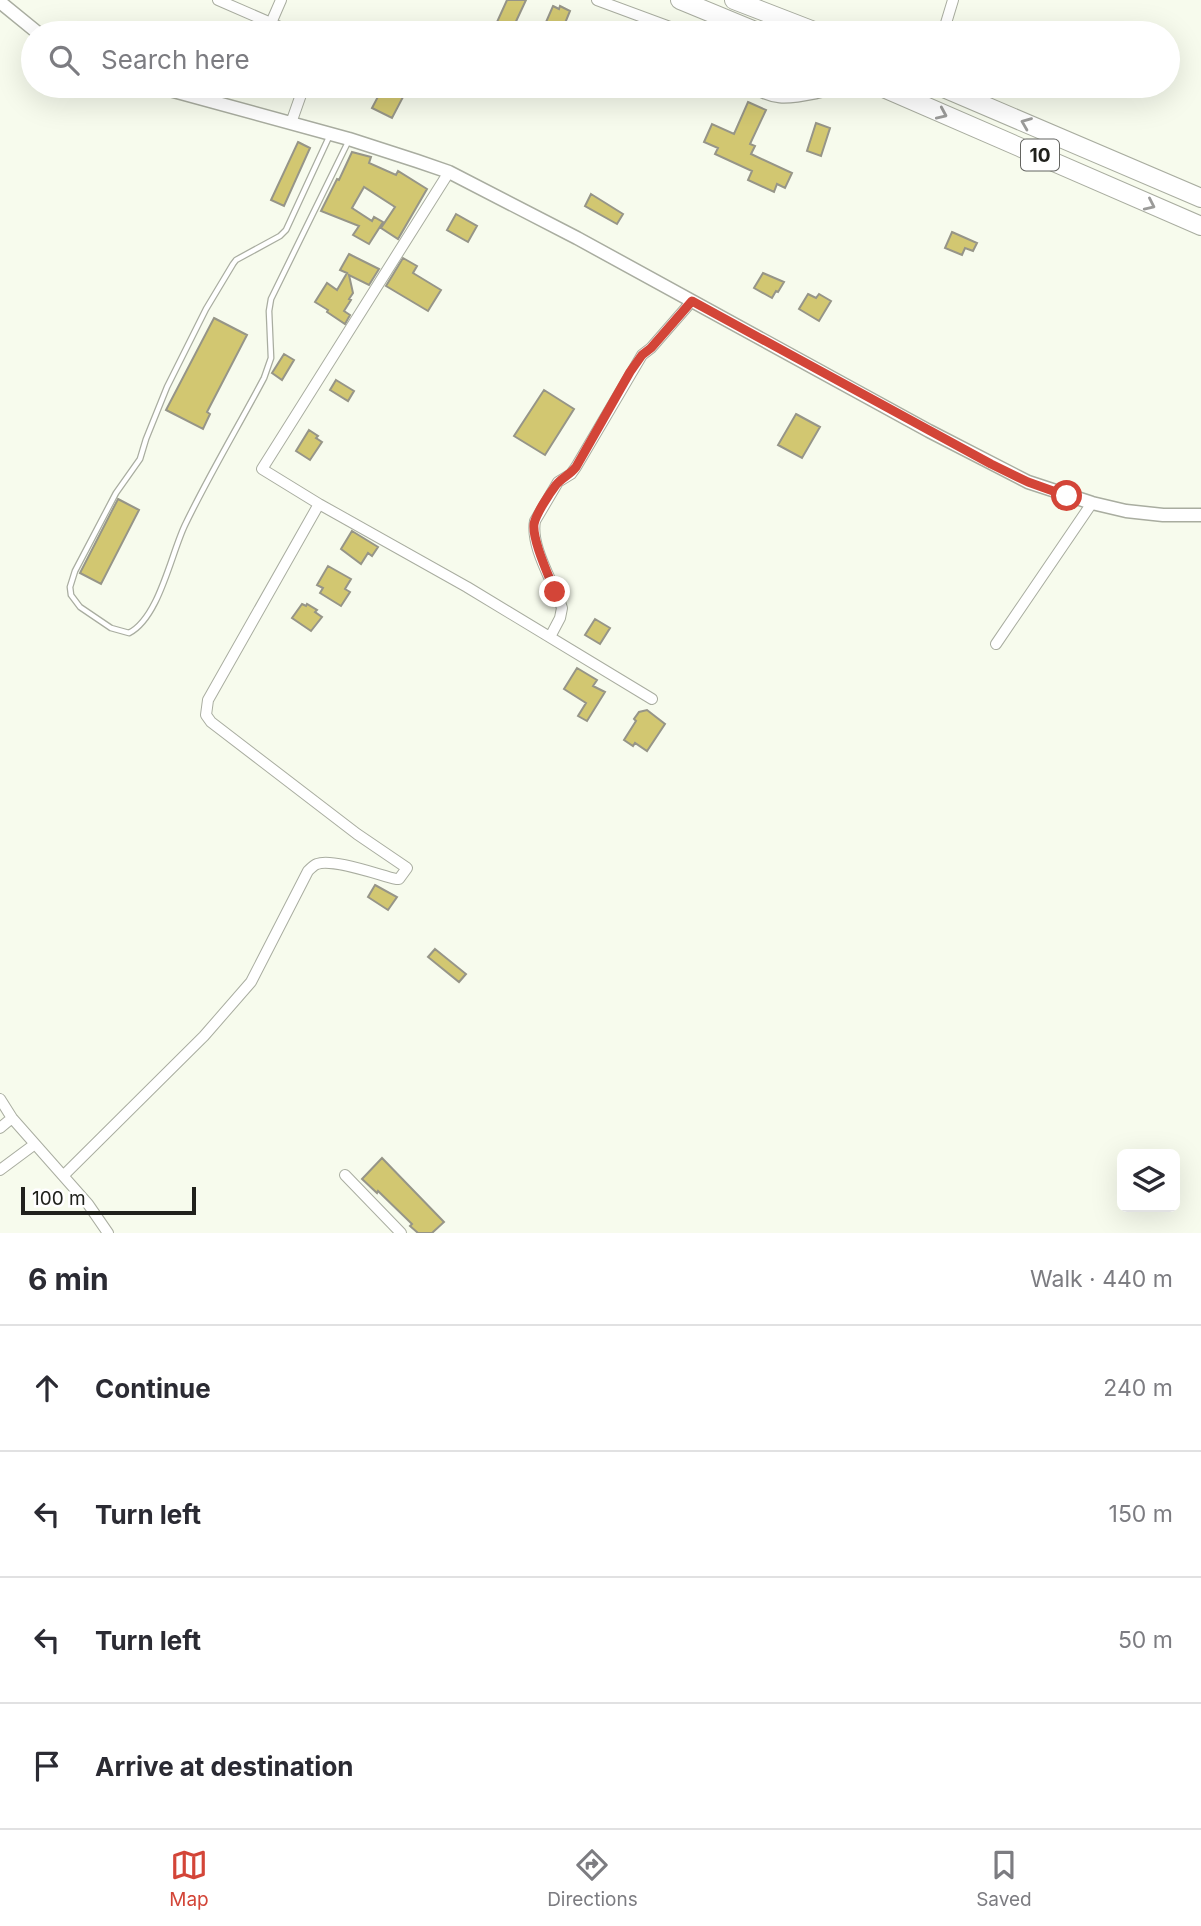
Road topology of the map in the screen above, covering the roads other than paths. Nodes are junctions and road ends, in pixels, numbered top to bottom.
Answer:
1 (218, 0) edge
2 (281, 0) edge
3 (597, 0) edge
4 (680, 0) edge
5 (734, 0) edge
6 (953, 0) edge
7 (0, 2) edge
8 (23, 21) edge
9 (266, 21) edge
10 (272, 21) edge
11 (654, 21) edge
12 (719, 21) edge
13 (788, 21) edge
14 (947, 21) edge
15 (199, 98) edge
16 (300, 98) edge
17 (768, 98) edge
18 (811, 98) edge
19 (907, 98) edge
20 (967, 98) edge
21 (291, 123) junction
22 (330, 134) junction
23 (349, 139) junction
24 (449, 172) junction
25 (1201, 198) edge
26 (1201, 226) edge
27 (692, 301) junction
28 (1092, 503) junction
29 (319, 504) junction
30 (1201, 515) edge
31 (550, 637) junction
32 (996, 644) dead end
33 (652, 699) dead end
34 (0, 1099) edge
35 (12, 1118) junction
36 (0, 1128) edge
37 (35, 1144) junction
38 (0, 1170) edge
39 (64, 1175) junction
40 (345, 1175) dead end
41 (108, 1233) edge
42 (401, 1233) edge

1 - 9 street
2 - 10 street
3 - 11 street
4 - 12 highway
5 - 13 highway
6 - 14 street
7 - 8 street
15 - 21 street
16 - 21 street
17 - 18 lane
19 -> 26 highway, 10
25 -> 20 highway, 10
21 - 22 street
22 - 23 street
22 - 23 lane
23 - 24 street
24 - 27 street
24 - 29 street
27 - 28 street
27 - 31 street
28 - 30 street
28 - 32 street
29 - 31 street
29 - 39 street
31 - 33 street
34 - 35 street
35 - 36 street
35 - 37 street
37 - 38 street
37 - 39 street
39 - 41 street
40 - 42 street

